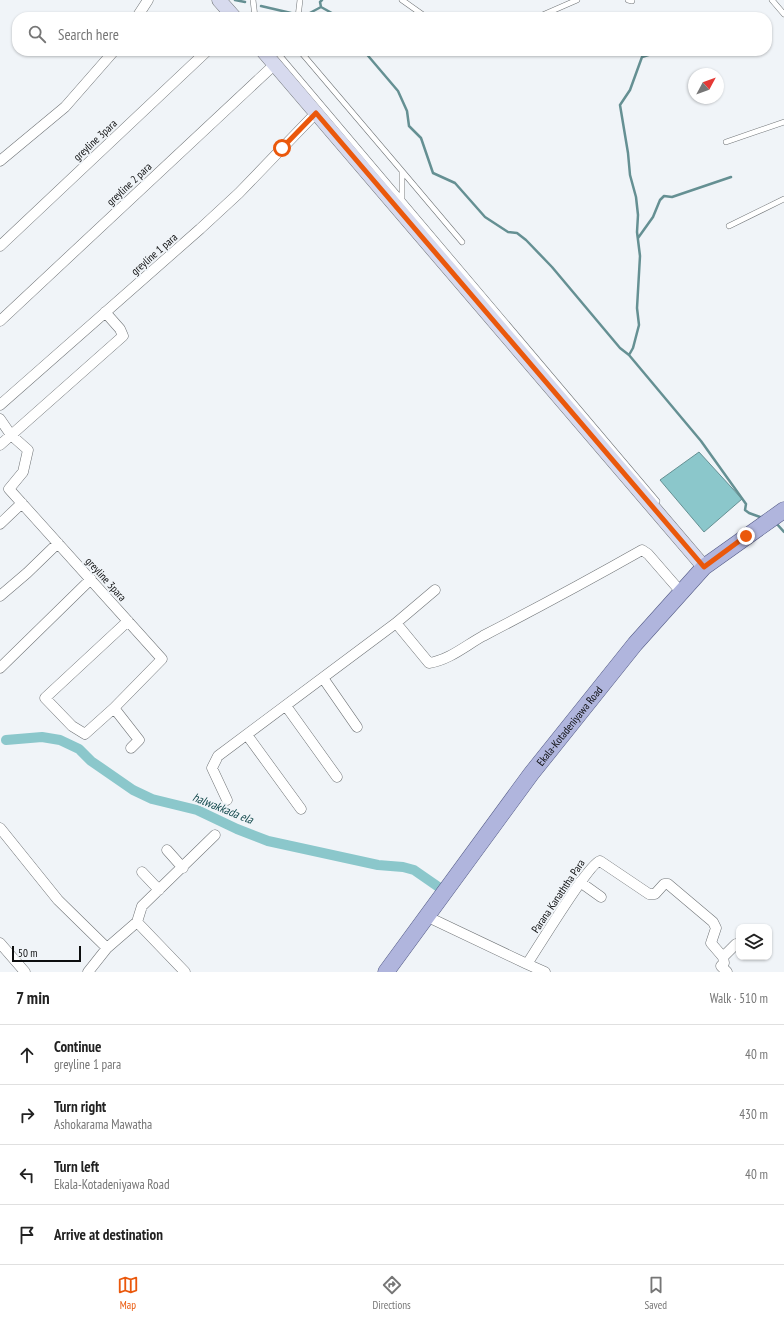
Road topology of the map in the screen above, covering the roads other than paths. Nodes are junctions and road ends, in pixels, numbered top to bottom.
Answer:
1 (148, 0) edge
2 (219, 0) edge
3 (253, 0) edge
4 (300, 0) edge
5 (402, 0) edge
6 (577, 0) edge
7 (772, 0) edge
8 (140, 12) edge
9 (230, 12) edge
10 (254, 12) edge
11 (299, 12) edge
12 (419, 12) edge
13 (549, 12) edge
14 (784, 14) edge
15 (110, 56) edge
16 (202, 56) edge
17 (304, 56) edge
18 (275, 58) edge
19 (316, 113) junction
20 (784, 122) edge
21 (726, 142) dead end
22 (0, 162) edge
23 (402, 171) junction
24 (402, 198) junction
25 (784, 199) edge
26 (729, 226) dead end
27 (462, 242) dead end
28 (0, 246) edge
29 (104, 312) junction
30 (0, 321) edge
31 (0, 405) edge
32 (0, 419) edge
33 (11, 435) junction
34 (0, 445) edge
35 (22, 503) junction
36 (659, 503) dead end
37 (784, 510) edge
38 (0, 524) edge
39 (58, 543) junction
40 (704, 567) junction
41 (91, 579) junction
42 (435, 590) dead end
43 (680, 592) junction
44 (0, 596) edge
45 (128, 621) junction
46 (396, 623) junction
47 (0, 668) edge
48 (323, 678) junction
49 (286, 706) junction
50 (114, 708) junction
51 (357, 727) dead end
52 (247, 735) junction
53 (131, 748) dead end
54 (337, 777) dead end
55 (227, 800) dead end
56 (301, 809) dead end
57 (0, 828) edge
58 (215, 835) dead end
59 (167, 850) dead end
60 (183, 868) junction
61 (142, 872) dead end
62 (580, 882) junction
63 (159, 890) junction
64 (601, 897) dead end
65 (428, 917) junction
66 (137, 922) junction
67 (0, 943) edge
68 (736, 944) dead end
69 (107, 948) junction
70 (527, 964) junction
71 (721, 967) edge
72 (24, 972) edge
73 (88, 972) edge
74 (185, 972) edge
75 (386, 972) edge
76 (545, 972) edge

1 - 8 street
2 - 9 street
3 - 10 lane
4 - 11 lane
5 - 12 lane
6 - 13 lane
7 - 14 lane
15 - 22 street
16 - 28 street, greyline 3para
17 - 23 lane
18 - 19 street
18 - 24 lane
18 - 30 street, greyline 2 para
19 - 29 street, greyline 1 para
19 - 40 street
20 - 21 lane
23 - 24 lane
23 - 27 lane
24 - 36 lane
25 - 26 lane
29 - 31 street, greyline 1 para
29 - 33 street
32 - 33 street, greyline 3para
33 - 34 street
33 - 35 street, greyline 3para
35 - 38 street
35 - 39 street, greyline 3para
37 - 40 main road, Ekala-Kotadeniyawa Road
39 - 41 street, greyline 3para
39 - 44 street
40 - 43 main road, Ekala-Kotadeniyawa Road
41 - 45 street, greyline 3para
41 - 47 street
42 - 46 street
43 - 46 street
43 - 65 main road, Ekala-Kotadeniyawa Road
45 - 50 street, greyline 3para
45 - 50 street
46 - 48 street
48 - 49 street
48 - 51 street
49 - 52 street
49 - 54 street
50 - 53 street
52 - 55 street
52 - 56 street
57 - 69 street
58 - 60 street
59 - 60 street
60 - 63 street
61 - 63 street
62 - 64 street
62 - 70 street, Parana Kanaththa Para
62 - 71 street, Parana Kanaththa Para
63 - 66 street
65 - 70 street
65 - 75 main road, Ekala-Kotadeniyawa Road
66 - 69 street
66 - 74 street
67 - 72 street
68 - 71 street
69 - 73 street
70 - 76 street

